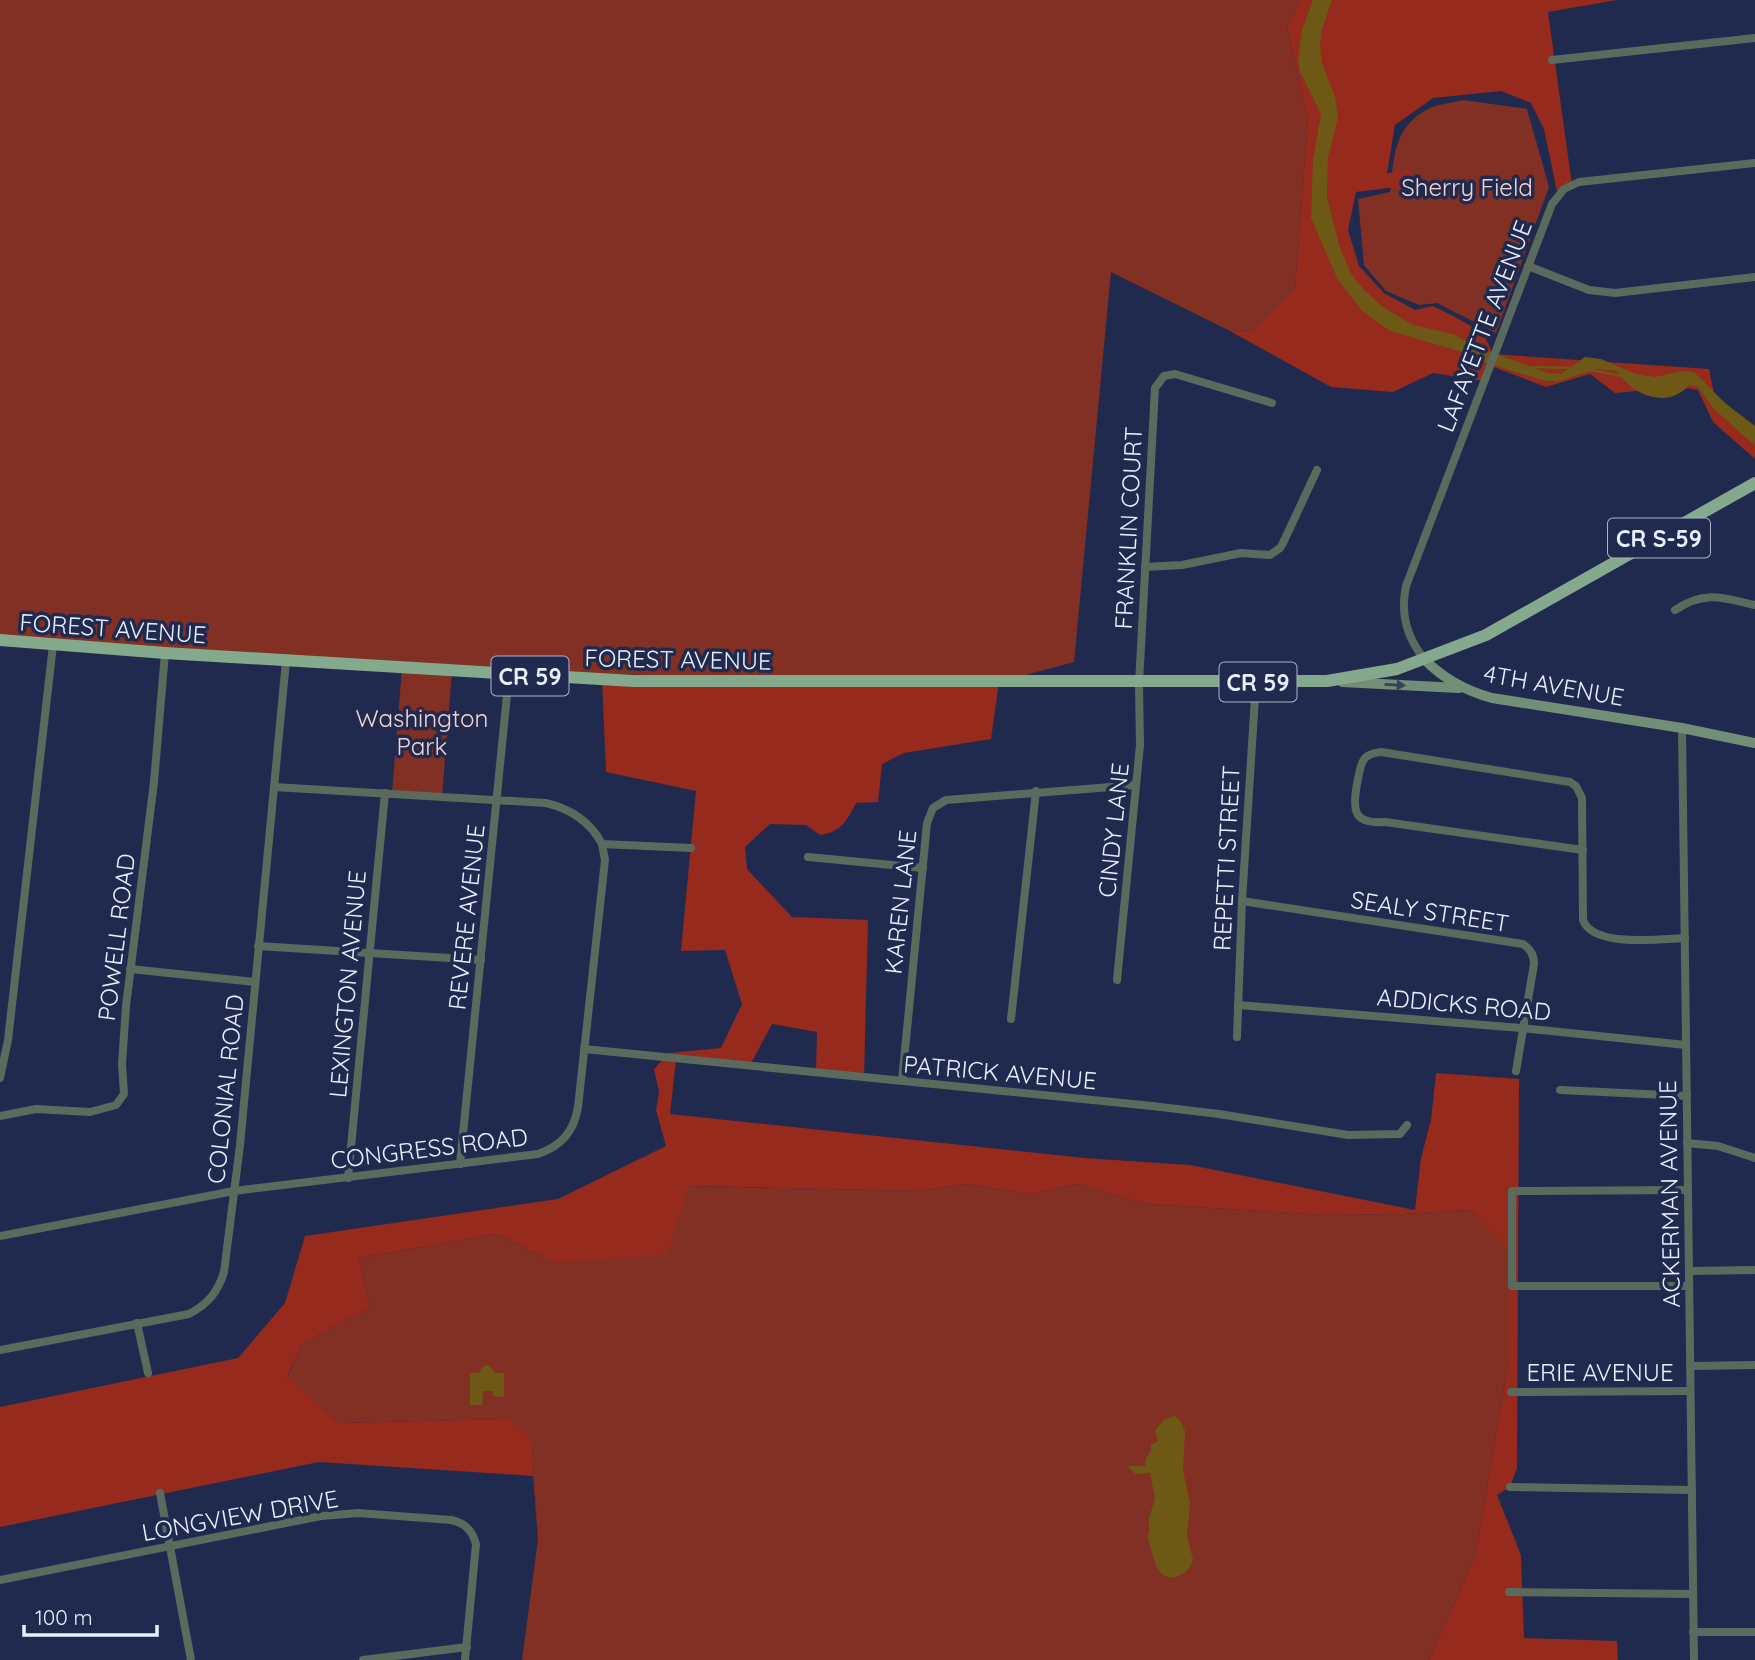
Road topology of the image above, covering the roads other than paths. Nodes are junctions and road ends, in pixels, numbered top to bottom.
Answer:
1 (1755, 38) edge
2 (1552, 60) dead end
3 (1755, 163) edge
4 (1528, 266) junction
5 (1755, 277) edge
6 (1272, 403) dead end
7 (1317, 470) dead end
8 (1755, 483) edge
9 (1146, 567) junction
10 (1755, 606) edge
11 (1675, 610) dead end
12 (0, 640) edge
13 (53, 645) junction
14 (165, 653) junction
15 (1425, 660) junction
16 (286, 661) junction
17 (509, 675) junction
18 (1327, 681) junction
19 (1139, 682) junction
20 (1256, 682) junction
21 (1462, 688) junction
22 (1682, 728) junction
23 (1755, 743) edge
24 (1136, 785) junction
25 (274, 787) junction
26 (1036, 792) junction
27 (385, 793) junction
28 (496, 800) junction
29 (601, 844) junction
30 (691, 848) dead end
31 (1583, 850) junction
32 (808, 857) dead end
33 (923, 868) junction
34 (1242, 901) junction
35 (1685, 937) junction
36 (258, 946) junction
37 (370, 953) junction
38 (481, 960) junction
39 (130, 969) junction
40 (1117, 981) dead end
41 (255, 982) junction
42 (1238, 1005) junction
43 (1011, 1019) dead end
44 (1521, 1028) junction
45 (1237, 1037) dead end
46 (1686, 1045) junction
47 (584, 1049) junction
48 (1516, 1071) dead end
49 (0, 1078) edge
50 (902, 1082) junction
51 (1560, 1090) dead end
52 (1687, 1096) junction
53 (0, 1115) edge
54 (1407, 1125) dead end
55 (1687, 1143) junction
56 (1755, 1158) edge
57 (460, 1164) junction
58 (348, 1178) junction
59 (1688, 1190) junction
60 (234, 1192) junction
61 (0, 1236) edge
62 (1755, 1270) edge
63 (1689, 1271) junction
64 (1689, 1286) junction
65 (137, 1324) junction
66 (0, 1350) edge
67 (1755, 1365) edge
68 (1690, 1366) junction
69 (148, 1373) dead end
70 (1690, 1391) junction
71 (1511, 1392) dead end
72 (1510, 1487) dead end
73 (1692, 1490) junction
74 (160, 1493) dead end
75 (170, 1546) junction
76 (0, 1580) edge
77 (1509, 1592) dead end
78 (1693, 1594) junction
79 (1693, 1632) junction
80 (1755, 1632) edge
81 (467, 1647) junction
82 (191, 1660) edge
83 (363, 1660) edge
84 (465, 1660) edge
85 (1694, 1660) edge

1 - 2 street
3 - 4 street, LAFAYETTE AVENUE
4 - 5 street
4 - 15 street, LAFAYETTE AVENUE
6 - 9 street, FRANKLIN COURT
7 - 9 street
8 - 15 main road, CR S-59
9 - 19 street, FRANKLIN COURT
10 - 11 street
12 - 13 main road, FOREST AVENUE / CR 59
13 - 14 main road, FOREST AVENUE / CR 59
13 - 49 street
14 - 16 main road, FOREST AVENUE / CR 59
14 - 39 street, POWELL ROAD
15 - 18 main road, CR 59
15 - 21 main road, 4TH AVENUE
16 - 17 main road, FOREST AVENUE / CR 59
16 - 25 street, COLONIAL ROAD
17 - 19 main road, FOREST AVENUE / CR 59
17 - 28 street, REVERE AVENUE
18 - 20 main road, CR 59
18 -> 21 main road
19 - 20 main road, CR 59
19 - 24 street, CINDY LANE
20 - 34 street, REPETTI STREET
21 - 22 main road, 4TH AVENUE
22 - 23 main road, 4TH AVENUE
22 - 35 street, ACKERMAN AVENUE
24 - 26 street, KAREN LANE
24 - 40 street, CINDY LANE
25 - 27 street
25 - 36 street, COLONIAL ROAD
26 - 33 street, KAREN LANE
26 - 43 street
27 - 28 street
27 - 37 street, LEXINGTON AVENUE
28 - 29 street
28 - 38 street, REVERE AVENUE
29 - 30 street
29 - 47 street, CONGRESS ROAD
31 - 31 street
31 - 35 street
32 - 33 street
33 - 50 street, KAREN LANE
34 - 42 street, REPETTI STREET
34 - 44 street, SEALY STREET
35 - 46 street, ACKERMAN AVENUE
36 - 37 street
36 - 41 street, COLONIAL ROAD
37 - 38 street
37 - 58 street, LEXINGTON AVENUE
38 - 57 street, REVERE AVENUE
39 - 41 street
39 - 53 street, POWELL ROAD
41 - 60 street, COLONIAL ROAD
42 - 44 street, ADDICKS ROAD
42 - 45 street, REPETTI STREET
44 - 46 street, ADDICKS ROAD
44 - 48 street, SEALY STREET
46 - 52 street, ACKERMAN AVENUE
47 - 50 street, PATRICK AVENUE
47 - 57 street, CONGRESS ROAD
50 - 54 street, PATRICK AVENUE
51 - 52 street
52 - 55 street, ACKERMAN AVENUE
55 - 56 street
55 - 59 street, ACKERMAN AVENUE
57 - 58 street, CONGRESS ROAD
58 - 60 street, CONGRESS ROAD
59 - 63 street, ACKERMAN AVENUE
59 - 64 street
60 - 61 street, CONGRESS ROAD
60 - 65 street, COLONIAL ROAD
62 - 63 street
63 - 64 street, ACKERMAN AVENUE
64 - 68 street, ACKERMAN AVENUE
65 - 66 street, COLONIAL ROAD
65 - 69 street
67 - 68 street
68 - 70 street, ACKERMAN AVENUE
70 - 71 street, ERIE AVENUE
70 - 73 street, ACKERMAN AVENUE
72 - 73 street
73 - 78 street, ACKERMAN AVENUE
74 - 75 street
75 - 76 street, LONGVIEW DRIVE
75 - 81 street, LONGVIEW DRIVE
75 - 82 street
77 - 78 street
78 - 79 street, ACKERMAN AVENUE
79 - 80 street
79 - 85 street, ACKERMAN AVENUE
81 - 83 street
81 - 84 street

